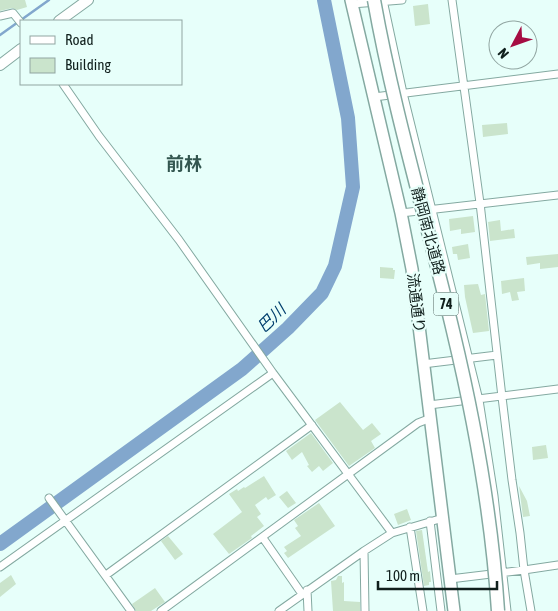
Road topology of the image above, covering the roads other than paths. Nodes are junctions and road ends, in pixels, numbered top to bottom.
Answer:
1 (88, 0) edge
2 (380, 0) edge
3 (402, 0) edge
4 (452, 0) edge
5 (351, 2) edge
6 (0, 16) edge
7 (19, 20) edge
8 (60, 20) edge
9 (20, 50) edge
10 (0, 65) edge
11 (558, 74) edge
12 (64, 85) edge
13 (464, 85) junction
14 (403, 93) junction
15 (374, 97) junction
16 (558, 195) edge
17 (480, 203) junction
18 (432, 209) junction
19 (401, 213) junction
20 (497, 355) junction
21 (469, 359) junction
22 (424, 364) junction
23 (273, 373) junction
24 (558, 389) edge
25 (502, 397) junction
26 (479, 400) junction
27 (429, 405) junction
28 (431, 418) junction
29 (312, 425) junction
30 (349, 474) junction
31 (49, 498) dead end
32 (443, 518) junction
33 (66, 521) junction
34 (430, 522) junction
35 (410, 528) junction
36 (392, 533) junction
37 (263, 538) junction
38 (364, 551) junction
39 (558, 566) edge
40 (0, 567) edge
41 (524, 570) junction
42 (504, 572) junction
43 (106, 575) junction
44 (450, 579) junction
45 (304, 592) junction
46 (132, 611) edge
47 (161, 611) edge
48 (279, 611) edge
49 (308, 611) edge
50 (365, 611) edge
51 (423, 611) edge
52 (441, 611) edge
53 (454, 611) edge
54 (498, 611) edge
55 (502, 611) edge
56 (507, 611) edge
57 (531, 611) edge

1 - 8 street
2 - 3 street
2 - 5 street
2 - 14 street
2 - 54 highway, 静岡南北道路 / 74, bridge
2 - 55 highway, 静岡南北道路 / 74, bridge
4 - 13 street
5 - 15 main road, 流通通り / 74
6 - 7 street
9 - 10 street
11 - 13 street
12 - 23 street
13 - 14 street
13 - 17 street
14 - 15 street
14 - 18 street
15 - 19 main road, 流通通り / 74
16 - 17 street
17 - 18 street
17 - 20 street
18 - 19 street
18 - 21 street
19 - 22 main road, 流通通り / 74
20 - 21 street
20 - 25 street
21 - 22 street
21 - 26 street
22 - 27 main road, 流通通り / 74
23 - 29 street
23 - 33 street
24 - 25 street
25 - 26 street
25 - 41 street
26 - 27 street
26 - 42 street
27 - 28 main road, 流通通り / 74
28 - 30 street
28 - 32 main road, 流通通り / 74
29 - 30 street
29 - 43 street
30 - 36 street
30 - 37 street
31 - 33 street
32 - 34 street
32 - 44 main road, 流通通り / 74
33 - 40 street
33 - 43 street
34 - 35 street
34 - 52 street
35 - 36 street
35 - 51 street
36 - 38 street
37 - 45 street
37 - 47 street
38 - 45 street
38 - 50 street
39 - 41 street
41 - 42 street
41 - 57 street
42 - 44 street
42 - 56 street
43 - 46 street
44 - 53 main road, 流通通り / 74
45 - 48 street
45 - 49 street

